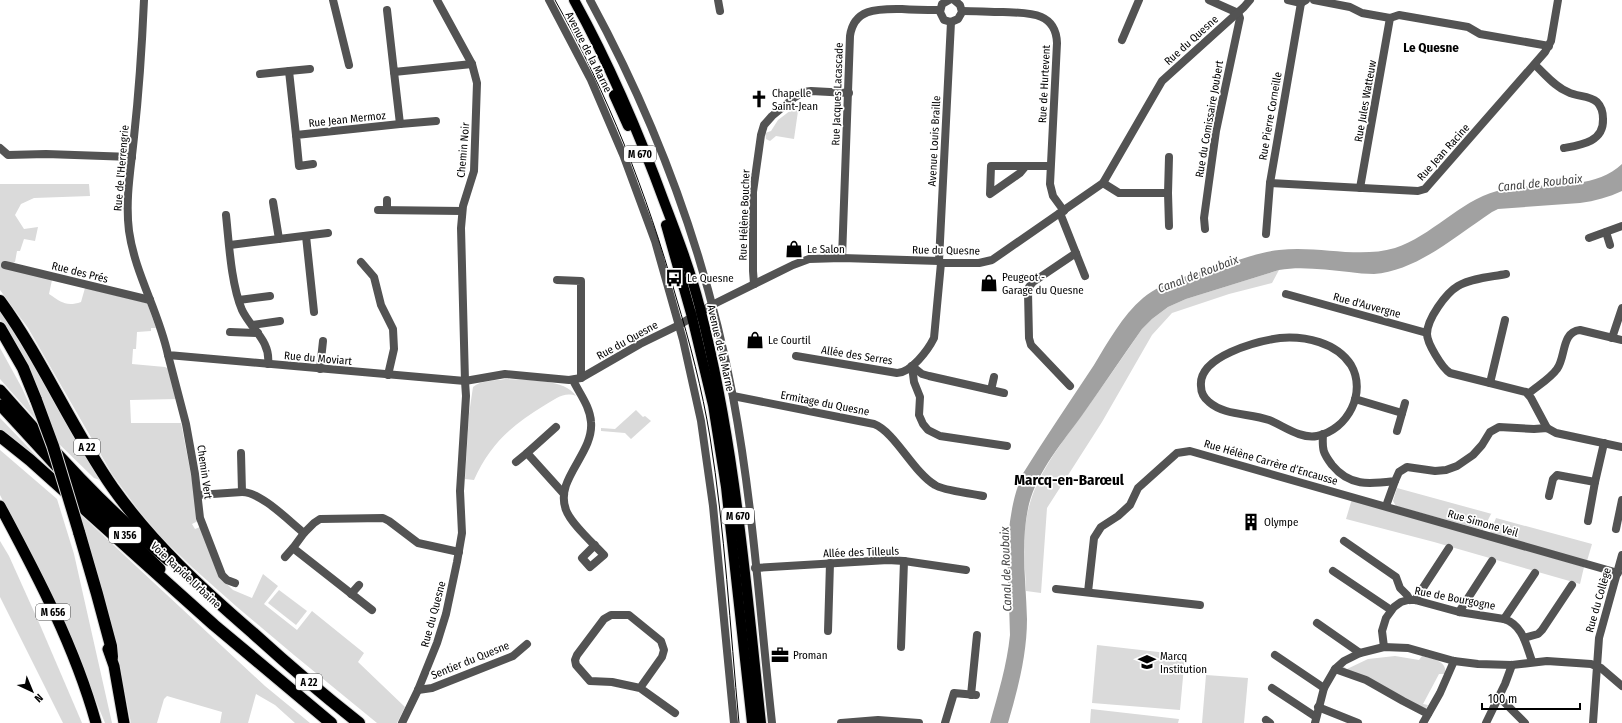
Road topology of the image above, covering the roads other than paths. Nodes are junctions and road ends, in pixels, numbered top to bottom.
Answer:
1 (144, 0) edge
2 (333, 0) edge
3 (437, 0) edge
4 (549, 0) edge
5 (567, 0) edge
6 (574, 0) edge
7 (590, 0) edge
8 (718, 0) edge
9 (949, 0) edge
10 (954, 0) edge
11 (1139, 0) edge
12 (1209, 0) edge
13 (1250, 0) edge
14 (1288, 0) edge
15 (1314, 0) edge
16 (1558, 0) edge
17 (1304, 1) edge
18 (387, 10) dead end
19 (940, 10) junction
20 (720, 11) dead end
21 (962, 11) junction
22 (1238, 13) junction
23 (1390, 18) junction
24 (951, 22) junction
25 (1122, 40) dead end
26 (1549, 46) junction
27 (472, 64) junction
28 (349, 65) dead end
29 (1535, 65) junction
30 (310, 69) dead end
31 (289, 71) junction
32 (394, 72) junction
33 (260, 74) dead end
34 (849, 93) junction
35 (436, 121) dead end
36 (400, 124) junction
37 (296, 135) junction
38 (0, 148) edge
39 (1564, 148) dead end
40 (132, 156) junction
41 (1169, 157) dead end
42 (313, 164) dead end
43 (1050, 166) junction
44 (1025, 167) junction
45 (1103, 183) junction
46 (1270, 183) junction
47 (1360, 188) junction
48 (1168, 193) junction
49 (387, 200) dead end
50 (273, 202) dead end
51 (462, 210) junction
52 (1062, 212) junction
53 (226, 215) dead end
54 (1169, 226) dead end
55 (1622, 226) edge
56 (1205, 229) dead end
57 (1606, 232) junction
58 (328, 233) dead end
59 (1266, 234) dead end
60 (306, 236) junction
61 (1589, 238) dead end
62 (279, 239) junction
63 (230, 245) junction
64 (1610, 245) dead end
65 (1076, 253) junction
66 (842, 258) junction
67 (361, 262) dead end
68 (940, 262) junction
69 (5, 265) dead end
70 (1506, 274) dead end
71 (1085, 276) dead end
72 (557, 280) dead end
73 (754, 284) junction
74 (1286, 294) dead end
75 (270, 296) dead end
76 (150, 300) junction
77 (239, 300) junction
78 (0, 301) edge
79 (712, 305) junction
80 (1622, 308) edge
81 (314, 312) dead end
82 (697, 314) junction
83 (1505, 320) dead end
84 (280, 321) dead end
85 (252, 325) junction
86 (679, 325) junction
87 (0, 328) edge
88 (230, 332) dead end
89 (258, 333) junction
90 (1427, 333) junction
91 (1612, 338) junction
92 (0, 339) edge
93 (1622, 340) edge
94 (323, 341) dead end
95 (168, 355) junction
96 (796, 356) dead end
97 (268, 364) junction
98 (912, 366) junction
99 (320, 369) junction
100 (388, 375) junction
101 (994, 377) dead end
102 (577, 379) junction
103 (465, 381) junction
104 (1490, 383) junction
105 (1070, 386) dead end
106 (0, 390) edge
107 (991, 390) junction
108 (1004, 393) dead end
109 (1528, 394) junction
110 (733, 396) junction
111 (1355, 399) junction
112 (35, 401) junction
113 (1405, 403) dead end
114 (0, 405) edge
115 (1402, 413) junction
116 (556, 427) dead end
117 (1547, 428) junction
118 (1397, 431) dead end
119 (1323, 434) junction
120 (0, 436) edge
121 (1604, 443) junction
122 (1007, 446) dead end
123 (1622, 447) edge
124 (241, 453) dead end
125 (526, 453) junction
126 (516, 462) dead end
127 (1395, 481) junction
128 (1595, 482) junction
129 (242, 492) junction
130 (1342, 493) joint
131 (564, 494) junction
132 (198, 495) junction
133 (983, 496) dead end
134 (1549, 496) dead end
135 (1622, 500) edge
136 (0, 506) edge
137 (1386, 506) junction
138 (1588, 521) dead end
139 (0, 522) edge
140 (1616, 529) dead end
141 (304, 533) junction
142 (1344, 541) dead end
143 (595, 545) dead end
144 (293, 548) junction
145 (1449, 548) dead end
146 (459, 552) junction
147 (1622, 555) edge
148 (285, 557) dead end
149 (904, 561) junction
150 (1492, 561) dead end
151 (830, 563) junction
152 (755, 568) junction
153 (966, 570) dead end
154 (1333, 571) dead end
155 (1535, 573) dead end
156 (1618, 573) junction
157 (193, 580) junction
158 (235, 583) dead end
159 (359, 585) dead end
160 (1572, 585) dead end
161 (1056, 589) dead end
162 (1088, 592) junction
163 (351, 594) junction
164 (1413, 600) junction
165 (1200, 605) dead end
166 (372, 610) dead end
167 (1391, 610) junction
168 (1459, 612) junction
169 (1504, 619) junction
170 (1317, 623) dead end
171 (828, 631) dead end
172 (977, 635) dead end
173 (1524, 638) junction
174 (528, 644) dead end
175 (901, 647) dead end
176 (1384, 647) junction
177 (1360, 653) junction
178 (1275, 655) dead end
179 (112, 657) joint
180 (256, 659) junction
181 (1454, 661) junction
182 (1532, 661) junction
183 (1512, 665) junction
184 (1597, 665) junction
185 (1336, 668) junction
186 (1622, 686) edge
187 (640, 688) junction
188 (1272, 688) dead end
189 (1324, 688) junction
190 (418, 690) junction
191 (1499, 697) junction
192 (1318, 707) junction
193 (675, 713) dead end
194 (1428, 714) junction
195 (1316, 720) edge
196 (862, 722) edge
197 (94, 723) edge
198 (124, 723) edge
199 (331, 723) edge
200 (359, 723) edge
201 (402, 723) edge
202 (734, 723) edge
203 (752, 723) edge
204 (761, 723) edge
205 (772, 723) edge
206 (841, 723) edge
207 (919, 723) edge
208 (945, 723) edge
209 (1358, 723) edge
210 (1423, 723) edge
211 (1486, 723) edge
212 (1525, 723) edge
213 (1593, 723) edge

1 - 40 street, Rue de l'Herrengrie
2 - 28 street
3 - 27 street, Chemin Noir
4 - 86 street, Avenue de la Marne
5 - 82 main road, Avenue de la Marne / M 670
6 - 82 main road, Avenue de la Marne / M 670
7 - 79 street, Avenue de la Marne
8 - 20 street
9 - 19 street
10 - 21 street
11 - 25 street
12 - 22 street
13 - 22 street, Rue du Quesne
14 - 17 street
15 - 23 street
16 - 26 street, Rue Jean Racine
17 - 46 street, Rue Pierre Corneille
18 - 32 street, Rue Jean Mermoz
19 - 24 street
19 - 34 street, Rue Jacques Lacascade
21 - 24 street
21 - 43 street, Rue de Hurtevent
22 - 45 street, Rue du Quesne
22 - 56 street, Rue du Comissaire Joubert
23 - 26 street
23 - 47 street, Rue Jules Watteuw
24 - 68 street, Avenue Louis Braille
26 - 29 street, Rue Jean Racine
27 - 32 street
27 - 51 street, Chemin Noir
29 - 39 street
29 - 47 street, Rue Jean Racine
30 - 31 street
31 - 33 street
31 - 37 street, Rue Jean Mermoz
32 - 36 street, Rue Jean Mermoz
34 - 66 street, Rue Jacques Lacascade
34 - 73 street, Rue Hélène Boucher
35 - 36 street, Rue Jean Mermoz
36 - 37 street, Rue Jean Mermoz
37 - 42 street, Rue Jean Mermoz
38 - 40 street
40 - 76 street, Rue de l'Herrengrie
41 - 48 street
43 - 44 street
43 - 52 street, Rue de Hurtevent
44 - 44 street
45 - 48 street
45 - 52 street, Rue du Quesne
46 - 47 street, Rue Jean Racine
46 - 59 street, Rue Pierre Corneille
48 - 54 street
49 - 51 street
50 - 62 street
51 - 103 street, Chemin Noir
52 - 65 street, Rue de Hurtevent
52 - 68 street, Rue du Quesne
53 - 63 street
55 - 57 street
57 - 61 street
57 - 64 street
58 - 60 street
60 - 62 street
60 - 81 street
62 - 63 street
63 - 77 street
65 - 71 street, Rue de Hurtevent
65 - 105 street
66 - 68 street, Rue du Quesne
66 - 73 street, Rue du Quesne
67 - 100 street
68 - 98 street, Allée des Serres
69 - 76 street, Rue des Prés
70 - 90 street
72 - 102 street, Rue du Quesne
73 - 79 street, Rue du Quesne
74 - 90 street, Rue d'Auvergne
75 - 77 street
76 - 95 street, Rue de l'Herrengrie
77 - 85 street
78 - 157 highway, A 22
79 - 82 street, Rue du Quesne
79 - 110 street, Avenue de la Marne
80 - 91 street
82 - 86 street, Rue du Quesne
82 - 203 main road, Avenue de la Marne / M 670
82 - 204 main road, Avenue de la Marne / M 670
83 - 104 street
84 - 85 street
85 - 89 street
86 - 102 street, Rue du Quesne
86 - 202 street, Avenue de la Marne
87 - 112 highway
88 - 89 street
89 - 97 street
90 - 104 street
91 - 93 street
91 - 109 street
92 - 112 highway
94 - 99 street
95 - 97 street, Rue du Moviart
95 - 132 street, Chemin Vert
96 - 98 street, Allée des Serres
97 - 99 street, Rue du Moviart
98 - 107 street
98 - 122 street
99 - 100 street, Rue du Moviart
100 - 103 street, Rue du Moviart
101 - 107 street
102 - 103 street
102 - 131 street
103 - 146 street, Rue du Quesne
104 - 109 street
106 - 157 highway, Voie Rapide Urbaine / N 356
107 - 108 street
109 - 117 street
110 - 133 street, Ermitage du Quesne
110 - 152 street, Avenue de la Marne
111 - 115 street
111 - 119 street
111 - 119 street
112 - 179 highway, bridge
113 - 115 street
114 - 180 highway, Voie Rapide Urbaine / N 356
115 - 118 street
116 - 125 street
117 - 121 street
117 - 127 street
119 - 127 street
120 - 180 highway, A 22
121 - 123 street
121 - 128 street
124 - 129 street
125 - 126 street
125 - 131 street
127 - 137 street
128 - 134 street
128 - 138 street
129 - 132 street
129 - 141 street
130 - 137 street, Rue Simone Veil
130 - 162 street, Rue Hélène Carrère d’Encausse
131 - 143 street
132 - 158 street, Chemin Vert
135 - 140 street
136 - 197 highway, M 656
137 - 156 street, Rue Simone Veil
139 - 197 highway
141 - 144 street
141 - 146 street
142 - 164 street
144 - 148 street
144 - 163 street
145 - 164 street
146 - 190 street, Rue du Quesne
147 - 156 street, Rue du Collège
149 - 151 street, Allée des Tilleuls
149 - 153 street, Allée des Tilleuls
149 - 175 street
150 - 168 street
151 - 152 street, Allée des Tilleuls
151 - 171 street
152 - 205 street, Avenue de la Marne
154 - 167 street
155 - 169 street
156 - 184 street, Rue du Collège
157 - 200 highway, A 22
159 - 163 street
160 - 173 street
161 - 162 street
162 - 165 street
163 - 166 street
164 - 167 street, Rue de Bourgogne
164 - 168 street, Rue de Bourgogne
167 - 176 street
168 - 169 street, Rue de Bourgogne
169 - 173 street, Rue de Bourgogne
170 - 177 street
172 - 208 street
173 - 182 street, Rue de Bourgogne
174 - 190 street, Sentier du Quesne
176 - 177 street
176 - 181 street
177 - 185 street
178 - 189 street
179 - 198 highway
180 - 199 highway, A 22
181 - 183 street
181 - 194 street
182 - 183 street
182 - 184 street
183 - 191 street
184 - 186 street
184 - 213 street, Rue du Collège
185 - 189 street
185 - 194 street
187 - 187 street
187 - 193 street
188 - 195 street
189 - 192 street
190 - 201 street, Rue du Quesne
191 - 211 street
191 - 212 street
192 - 195 street
192 - 209 street
194 - 210 street
196 - 206 street
196 - 207 street

